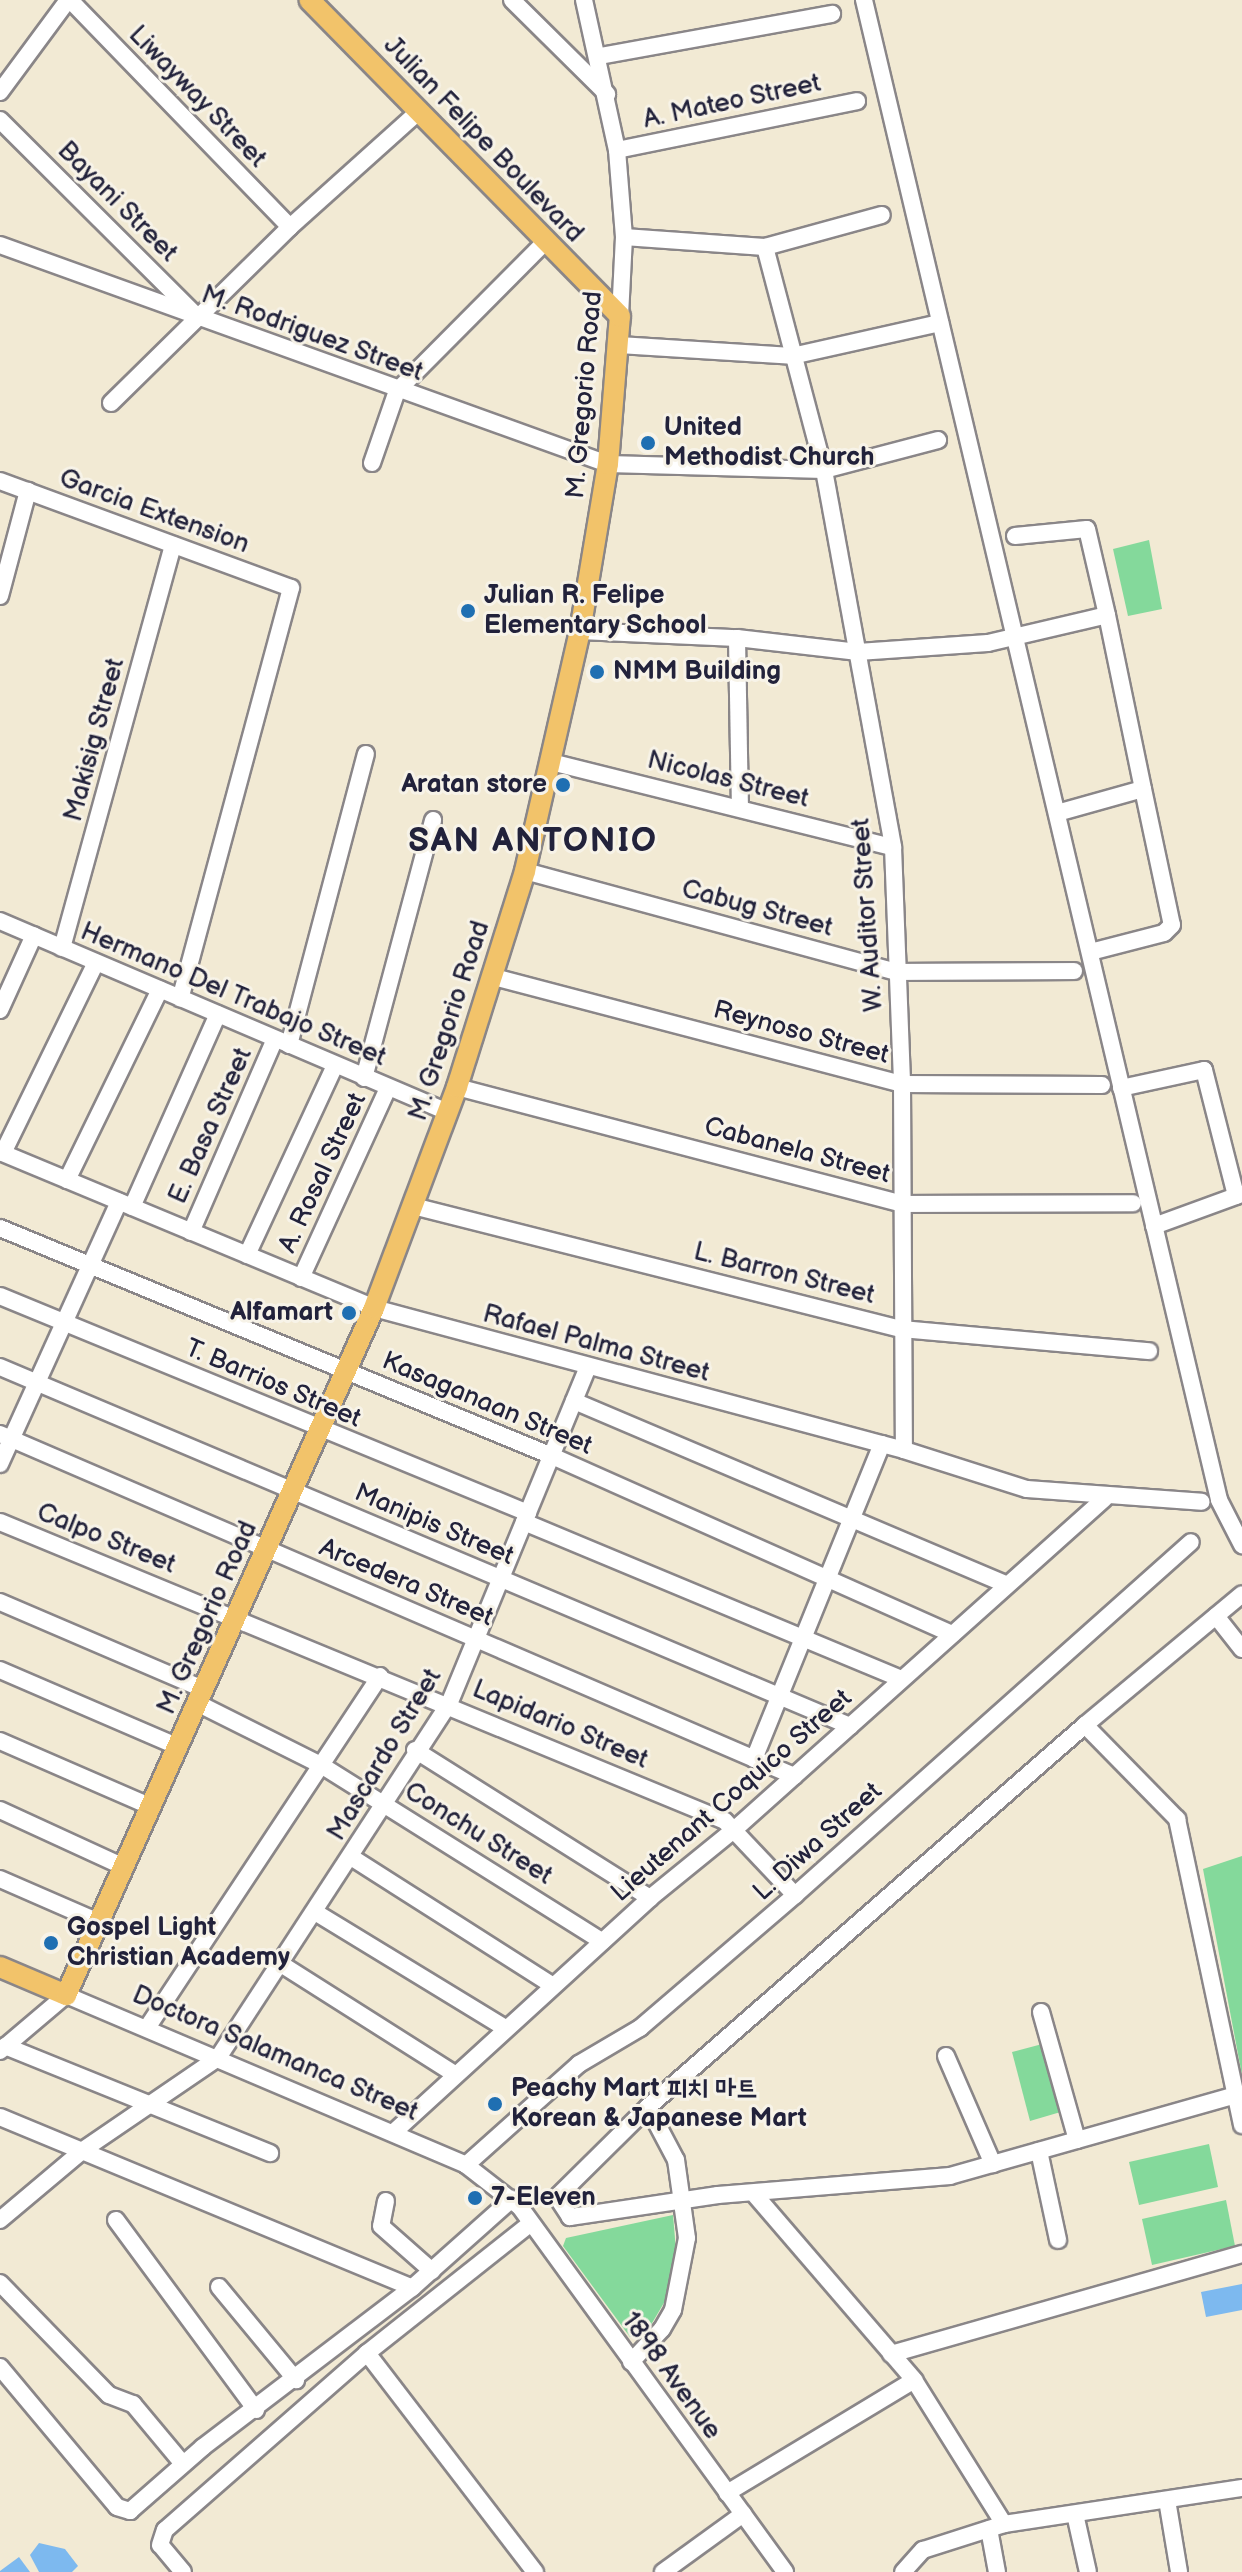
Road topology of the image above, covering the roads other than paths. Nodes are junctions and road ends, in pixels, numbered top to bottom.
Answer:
1 (69, 0) edge
2 (309, 0) edge
3 (512, 0) edge
4 (584, 0) edge
5 (864, 0) edge
6 (832, 14) dead end
7 (600, 56) junction
8 (0, 92) edge
9 (607, 94) junction
10 (857, 101) dead end
11 (418, 112) junction
12 (0, 120) edge
13 (617, 150) junction
14 (882, 215) dead end
15 (290, 227) junction
16 (624, 237) junction
17 (545, 242) junction
18 (0, 245) edge
19 (765, 247) junction
20 (620, 316) junction
21 (199, 318) junction
22 (940, 323) junction
23 (619, 345) junction
24 (792, 356) junction
25 (397, 391) junction
26 (111, 403) dead end
27 (938, 440) dead end
28 (372, 463) dead end
29 (608, 464) junction
30 (824, 470) junction
31 (0, 481) edge
32 (28, 491) junction
33 (1015, 536) dead end
34 (173, 545) junction
35 (0, 596) edge
36 (1107, 615) junction
37 (580, 631) junction
38 (1013, 634) junction
39 (737, 638) junction
40 (858, 652) junction
41 (366, 754) dead end
42 (551, 762) junction
43 (1143, 789) junction
44 (740, 808) junction
45 (1057, 813) junction
46 (433, 820) dead end
47 (893, 847) junction
48 (525, 871) junction
49 (0, 921) edge
50 (34, 935) junction
51 (62, 948) junction
52 (1090, 952) junction
53 (96, 962) junction
54 (1074, 971) dead end
55 (896, 972) junction
56 (494, 977) junction
57 (160, 989) junction
58 (180, 998) junction
59 (0, 1010) edge
60 (218, 1014) junction
61 (282, 1042) junction
62 (335, 1065) junction
63 (364, 1078) junction
64 (902, 1084) junction
65 (1102, 1085) dead end
66 (457, 1087) junction
67 (388, 1088) junction
68 (1121, 1088) junction
69 (448, 1112) junction
70 (2, 1153) edge
71 (67, 1180) junction
72 (1239, 1195) edge
73 (1133, 1203) dead end
74 (902, 1204) junction
75 (126, 1205) junction
76 (413, 1206) junction
77 (1154, 1226) junction
78 (0, 1228) edge
79 (191, 1232) junction
80 (247, 1255) junction
81 (90, 1265) junction
82 (301, 1278) junction
83 (0, 1296) edge
84 (374, 1308) junction
85 (65, 1322) junction
86 (901, 1329) junction
87 (1149, 1351) dead end
88 (0, 1367) edge
89 (588, 1367) junction
90 (346, 1371) junction
91 (37, 1383) junction
92 (574, 1401) junction
93 (320, 1431) junction
94 (6, 1437) edge
95 (882, 1444) junction
96 (904, 1450) junction
97 (552, 1456) junction
98 (0, 1464) edge
99 (294, 1492) junction
100 (1104, 1499) junction
101 (1202, 1502) dead end
102 (852, 1517) junction
103 (526, 1518) junction
104 (0, 1522) edge
105 (1191, 1542) dead end
106 (1242, 1545) edge
107 (268, 1550) junction
108 (828, 1577) junction
109 (501, 1579) junction
110 (1007, 1585) junction
111 (1242, 1594) edge
112 (0, 1602) edge
113 (1216, 1616) junction
114 (238, 1619) junction
115 (952, 1634) junction
116 (804, 1636) junction
117 (477, 1638) junction
118 (1242, 1649) edge
119 (0, 1670) edge
120 (380, 1676) junction
121 (902, 1679) junction
122 (780, 1694) junction
123 (202, 1697) junction
124 (449, 1704) junction
125 (1085, 1725) junction
126 (850, 1726) junction
127 (0, 1741) edge
128 (179, 1747) junction
129 (415, 1750) junction
130 (754, 1759) junction
131 (321, 1765) junction
132 (794, 1776) junction
133 (383, 1803) junction
134 (152, 1807) junction
135 (0, 1810) edge
136 (735, 1829) junction
137 (351, 1857) junction
138 (124, 1867) junction
139 (0, 1879) edge
140 (795, 1895) junction
141 (650, 1898) junction
142 (315, 1912) junction
143 (99, 1922) junction
144 (602, 1941) junction
145 (281, 1964) junction
146 (0, 1967) edge
147 (552, 1985) junction
148 (66, 1995) junction
149 (1041, 2012) dead end
150 (147, 2028) junction
151 (505, 2028) junction
152 (3, 2049) edge
153 (946, 2056) dead end
154 (218, 2058) junction
155 (454, 2074) junction
156 (1236, 2095) junction
157 (146, 2105) junction
158 (648, 2107) junction
159 (0, 2117) edge
160 (1242, 2125) edge
161 (394, 2132) junction
162 (1077, 2140) junction
163 (83, 2150) junction
164 (1039, 2151) junction
165 (270, 2153) dead end
166 (993, 2164) junction
167 (466, 2165) junction
168 (756, 2196) junction
169 (685, 2200) junction
170 (386, 2201) dead end
171 (516, 2203) junction
172 (0, 2220) edge
173 (116, 2220) dead end
174 (531, 2223) junction
175 (1058, 2240) dead end
176 (1242, 2254) edge
177 (432, 2271) junction
178 (0, 2283) edge
179 (219, 2287) dead end
180 (412, 2288) junction
181 (367, 2353) junction
182 (891, 2354) junction
183 (631, 2362) junction
184 (0, 2367) edge
185 (296, 2380) junction
186 (914, 2380) junction
187 (256, 2410) junction
188 (183, 2464) junction
189 (1242, 2488) edge
190 (727, 2493) junction
191 (1167, 2500) junction
192 (743, 2514) junction
193 (1075, 2514) junction
194 (996, 2527) junction
195 (183, 2572) edge
196 (535, 2572) edge
197 (663, 2572) edge
198 (785, 2572) edge
199 (903, 2572) edge
200 (997, 2572) edge
201 (1088, 2572) edge
202 (1179, 2572) edge

1 - 8 street
1 - 15 street, Liwayway Street
2 - 11 main road, Julian Felipe Boulevard
3 - 9 street
4 - 7 street, M. Gregorio Road
5 - 22 street
6 - 7 street
7 - 9 street, M. Gregorio Road
9 - 13 street, M. Gregorio Road
10 - 13 street, A. Mateo Street
11 - 15 street
11 - 17 main road, Julian Felipe Boulevard
12 - 21 street, Bayani Street
13 - 16 street, M. Gregorio Road
14 - 19 street
15 - 21 street
16 - 19 street
16 - 20 street, M. Gregorio Road
17 - 20 main road, Julian Felipe Boulevard
17 - 25 street
18 - 21 street, M. Rodriguez Street
19 - 24 street, W. Auditor Street
20 - 23 main road, M. Gregorio Road
21 - 25 street, M. Rodriguez Street
21 - 26 street
22 - 24 street
22 - 38 street
23 - 24 street
23 - 29 main road, M. Gregorio Road
24 - 30 street, W. Auditor Street
25 - 28 street
25 - 29 street, M. Rodriguez Street
27 - 30 street, M. Rodriguez Street
29 - 30 street, M. Rodriguez Street
29 - 37 main road, M. Gregorio Road
30 - 40 street, W. Auditor Street
31 - 32 street, Garcia Extension
32 - 34 street, Garcia Extension
32 - 35 street
33 - 36 street
34 - 51 street, Makisig Street
34 - 58 street, Garcia Extension
36 - 38 street
36 - 43 street
37 - 39 street
37 - 42 main road, M. Gregorio Road
38 - 40 street
38 - 45 street
39 - 40 street
39 - 44 street
40 - 47 street, W. Auditor Street
41 - 61 street, E. Basa Street
42 - 44 street, Nicolas Street
42 - 48 main road, M. Gregorio Road
43 - 45 street
43 - 52 street
44 - 47 street, Nicolas Street
45 - 52 street
46 - 63 street
47 - 55 street, W. Auditor Street
48 - 55 street, Cabug Street
48 - 56 main road, M. Gregorio Road
49 - 50 street, Hermano Del Trabajo Street
50 - 51 street, Hermano Del Trabajo Street
50 - 59 street
51 - 53 street, Hermano Del Trabajo Street
52 - 68 street
53 - 57 street, Hermano Del Trabajo Street
53 - 70 street
54 - 55 street, Cabug Street
55 - 64 street, W. Auditor Street
56 - 64 street, Reynoso Street
56 - 66 main road, M. Gregorio Road
57 - 58 street, Hermano Del Trabajo Street
57 - 71 street
58 - 60 street, Hermano Del Trabajo Street
60 - 61 street, Hermano Del Trabajo Street
60 - 75 street
61 - 62 street, Hermano Del Trabajo Street
61 - 79 street, E. Basa Street
62 - 63 street, Hermano Del Trabajo Street
62 - 80 street
63 - 67 street, Hermano Del Trabajo Street
64 - 65 street, Reynoso Street
64 - 74 street, W. Auditor Street
66 - 69 main road, M. Gregorio Road
66 - 74 street, Cabanela Street
67 - 69 street, Hermano Del Trabajo Street
67 - 82 street, A. Rosal Street
68 - 72 street
68 - 77 street
69 - 76 main road, M. Gregorio Road
70 - 71 street, Rafael Palma Street
71 - 75 street, Rafael Palma Street
72 - 77 street
73 - 74 street, Cabanela Street
74 - 86 street, W. Auditor Street
75 - 79 street, Rafael Palma Street
75 - 81 street
76 - 84 main road, M. Gregorio Road
76 - 86 street, L. Barron Street
77 - 106 street
78 - 81 street, Kasaganaan Street
79 - 80 street, Rafael Palma Street
80 - 82 street, Rafael Palma Street
81 - 85 street
81 - 90 street, Kasaganaan Street
82 - 84 street, Rafael Palma Street
83 - 85 street, T. Barrios Street
84 - 89 street, Rafael Palma Street
84 - 90 main road, M. Gregorio Road
85 - 91 street
85 - 93 street, T. Barrios Street
86 - 87 street, L. Barron Street
86 - 96 street, W. Auditor Street
88 - 91 street, Manipis Street
89 - 92 street, Mascardo Street
89 - 95 street, Rafael Palma Street
90 - 93 main road, M. Gregorio Road
90 - 97 street, Kasaganaan Street
91 - 94 street
91 - 99 street, Manipis Street
92 - 97 street, Mascardo Street
92 - 102 street
93 - 99 main road, M. Gregorio Road
93 - 103 street, T. Barrios Street
94 - 98 street
94 - 107 street, Arcedera Street
95 - 96 street, Rafael Palma Street
95 - 102 street
96 - 100 street, Rafael Palma Street
97 - 103 street, Mascardo Street
97 - 108 street, Kasaganaan Street
99 - 107 main road, M. Gregorio Road
99 - 109 street, Manipis Street
100 - 101 street, Rafael Palma Street
100 - 110 street, Lieutenant Coquico Street
102 - 108 street
102 - 110 street
103 - 109 street, Mascardo Street
103 - 116 street, T. Barrios Street
104 - 114 street, Calpo Street
105 - 140 street, L. Diwa Street
107 - 114 main road, M. Gregorio Road
107 - 117 street, Arcedera Street
108 - 115 street, Kasaganaan Street
108 - 116 street
109 - 117 street, Mascardo Street
109 - 122 street, Manipis Street
110 - 115 street, Lieutenant Coquico Street
111 - 113 street
112 - 123 street, Conchu Street
113 - 118 street
113 - 125 street
114 - 120 street, Lapidario Street
114 - 123 main road, M. Gregorio Road
115 - 121 street, Lieutenant Coquico Street
116 - 121 street, T. Barrios Street
116 - 122 street
117 - 124 street, Mascardo Street
117 - 130 street, Arcedera Street
119 - 128 street
120 - 124 street, Lapidario Street
120 - 131 street
121 - 126 street, Lieutenant Coquico Street
122 - 126 street, Manipis Street
122 - 130 street
123 - 128 main road, M. Gregorio Road
123 - 131 street, Conchu Street
124 - 129 street, Mascardo Street
124 - 136 street, Lapidario Street
125 - 156 street
125 - 158 street
126 - 132 street, Lieutenant Coquico Street
127 - 134 street
128 - 134 main road, M. Gregorio Road
129 - 133 street, Mascardo Street
129 - 141 street
130 - 132 street, Arcedera Street
131 - 133 street, Conchu Street
131 - 150 street
132 - 136 street, Lieutenant Coquico Street
133 - 137 street, Mascardo Street
133 - 144 street, Conchu Street
134 - 138 main road, M. Gregorio Road
135 - 138 street
136 - 140 street, Lapidario Street
136 - 141 street, Lieutenant Coquico Street
137 - 142 street, Mascardo Street
137 - 147 street
138 - 143 main road, M. Gregorio Road
139 - 143 street
140 - 167 street, L. Diwa Street
141 - 144 street, Lieutenant Coquico Street
142 - 145 street, Mascardo Street
142 - 151 street
143 - 148 main road, M. Gregorio Road
144 - 147 street, Lieutenant Coquico Street
145 - 154 street, Mascardo Street
145 - 155 street
146 - 148 main road, Doctora Salamanca Street
147 - 151 street, Lieutenant Coquico Street
148 - 150 street, Doctora Salamanca Street
148 - 152 street
149 - 162 street
150 - 154 street, Doctora Salamanca Street
151 - 155 street, Lieutenant Coquico Street
152 - 157 street
153 - 166 street
154 - 157 street
154 - 161 street, Doctora Salamanca Street
155 - 161 street, Lieutenant Coquico Street
156 - 160 street
156 - 162 street
157 - 163 street
157 - 165 street
158 - 169 street
158 - 169 street
159 - 163 street
161 - 167 street, Doctora Salamanca Street
162 - 164 street
163 - 172 street
163 - 180 street
164 - 166 street
164 - 175 street
166 - 168 street
167 - 171 street, Doctora Salamanca Street
168 - 169 street
168 - 182 street
169 - 183 street
170 - 177 street
171 - 174 street, 1898 Avenue
171 - 177 street
173 - 187 street
174 - 181 street
174 - 183 street, 1898 Avenue
176 - 182 street
177 - 180 street
178 - 188 street
179 - 185 street
180 - 185 street
181 - 195 street
181 - 196 street
182 - 186 street
183 - 190 street, 1898 Avenue
184 - 188 street
185 - 187 street
186 - 190 street
186 - 194 street
187 - 188 street
189 - 191 street
190 - 192 street, 1898 Avenue
191 - 193 street
191 - 202 street
192 - 197 street
192 - 198 street, 1898 Avenue
193 - 194 street
193 - 201 street
194 - 199 street
194 - 200 street

